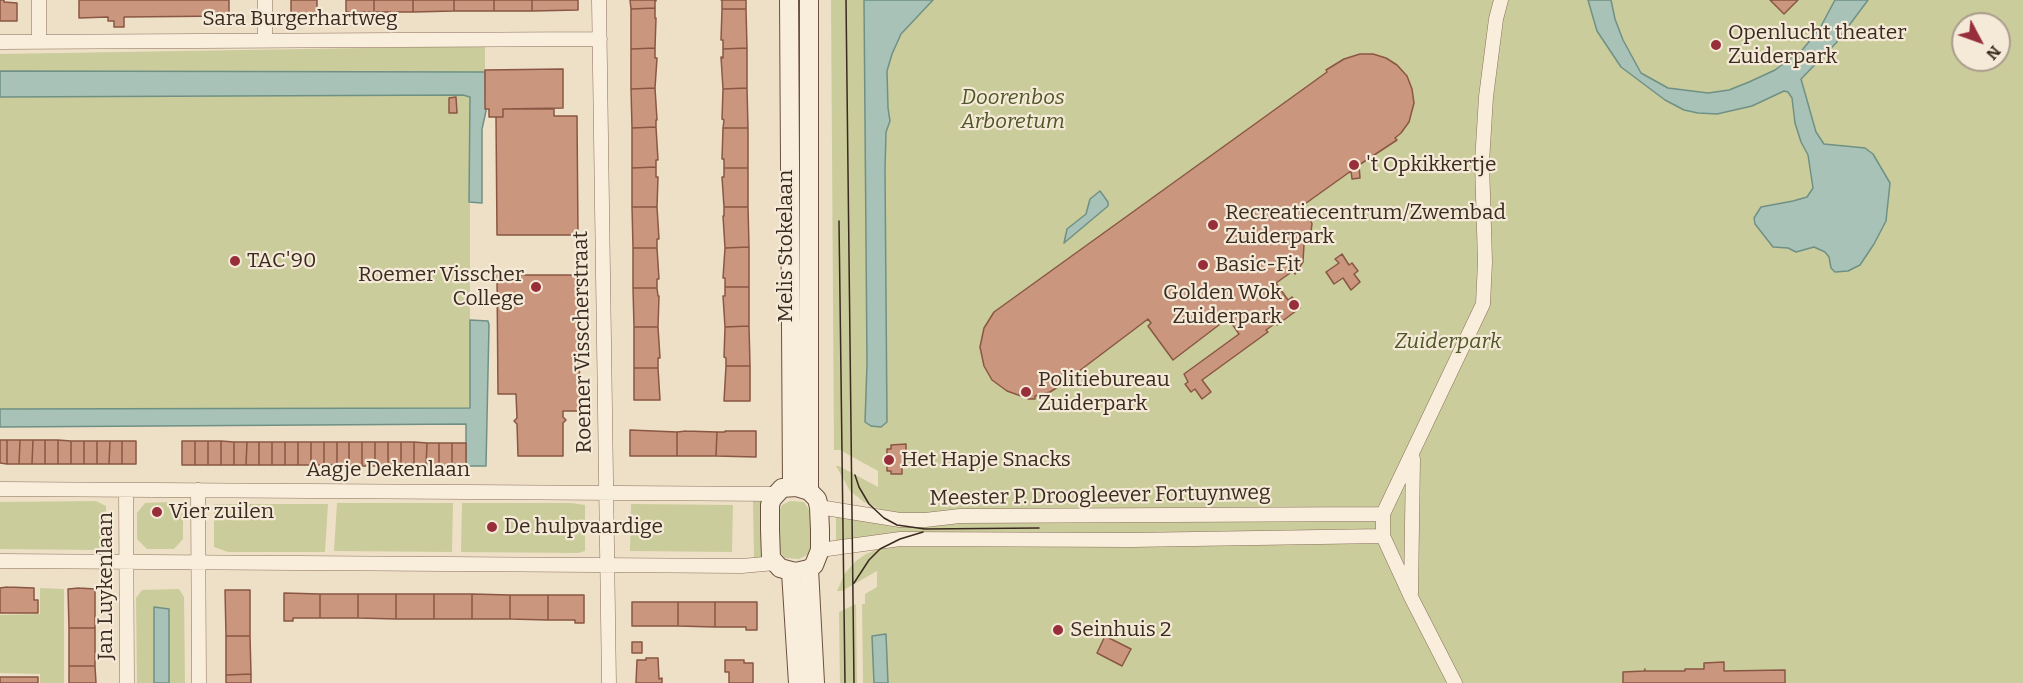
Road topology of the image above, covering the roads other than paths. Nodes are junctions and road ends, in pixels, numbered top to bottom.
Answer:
1 (39, 0) edge
2 (265, 0) edge
3 (599, 0) edge
4 (789, 0) edge
5 (809, 0) edge
6 (1501, 0) edge
7 (600, 39) junction
8 (265, 40) junction
9 (0, 42) edge
10 (39, 42) junction
11 (1413, 454) junction
12 (0, 489) edge
13 (126, 490) junction
14 (198, 490) junction
15 (606, 493) junction
16 (799, 495) junction
17 (1383, 514) junction
18 (1383, 536) junction
19 (820, 550) junction
20 (0, 561) edge
21 (127, 562) junction
22 (198, 562) junction
23 (607, 563) junction
24 (775, 563) junction
25 (800, 571) junction
26 (1411, 597) junction
27 (127, 683) edge
28 (199, 683) edge
29 (609, 683) edge
30 (798, 683) edge
31 (815, 683) edge
32 (1455, 683) edge

1 - 10 street
2 - 8 street
3 - 7 street, Roemer Visscherstraat
4 - 16 street, Melis Stokelaan
5 - 16 street, Melis Stokelaan
6 - 11 street
7 - 8 street, Sara Burgerhartweg
7 - 15 street, Roemer Visscherstraat
8 - 10 street, Sara Burgerhartweg
9 - 10 street, Sara Burgerhartweg
11 - 17 street
11 - 26 street
12 - 13 street, Aagje Dekenlaan
13 - 14 street, Aagje Dekenlaan
13 - 21 street, Jan Luykenlaan
14 - 15 street, Aagje Dekenlaan
14 - 22 street
15 - 16 street, Aagje Dekenlaan
15 - 23 street, Roemer Visscherstraat
16 - 17 street, Meester P. Droogleever Fortuynweg
16 - 19 street
16 - 24 street
17 - 18 street
18 - 19 street, Meester P. Droogleever Fortuynweg
18 - 26 street
19 - 25 street
20 - 21 street
21 - 22 street
21 - 27 street, Jan Luykenlaan
22 - 23 street
22 - 28 street
23 - 24 street
23 - 29 street, Roemer Visscherstraat
24 - 25 street
25 - 30 street
25 - 31 street
26 - 32 street

